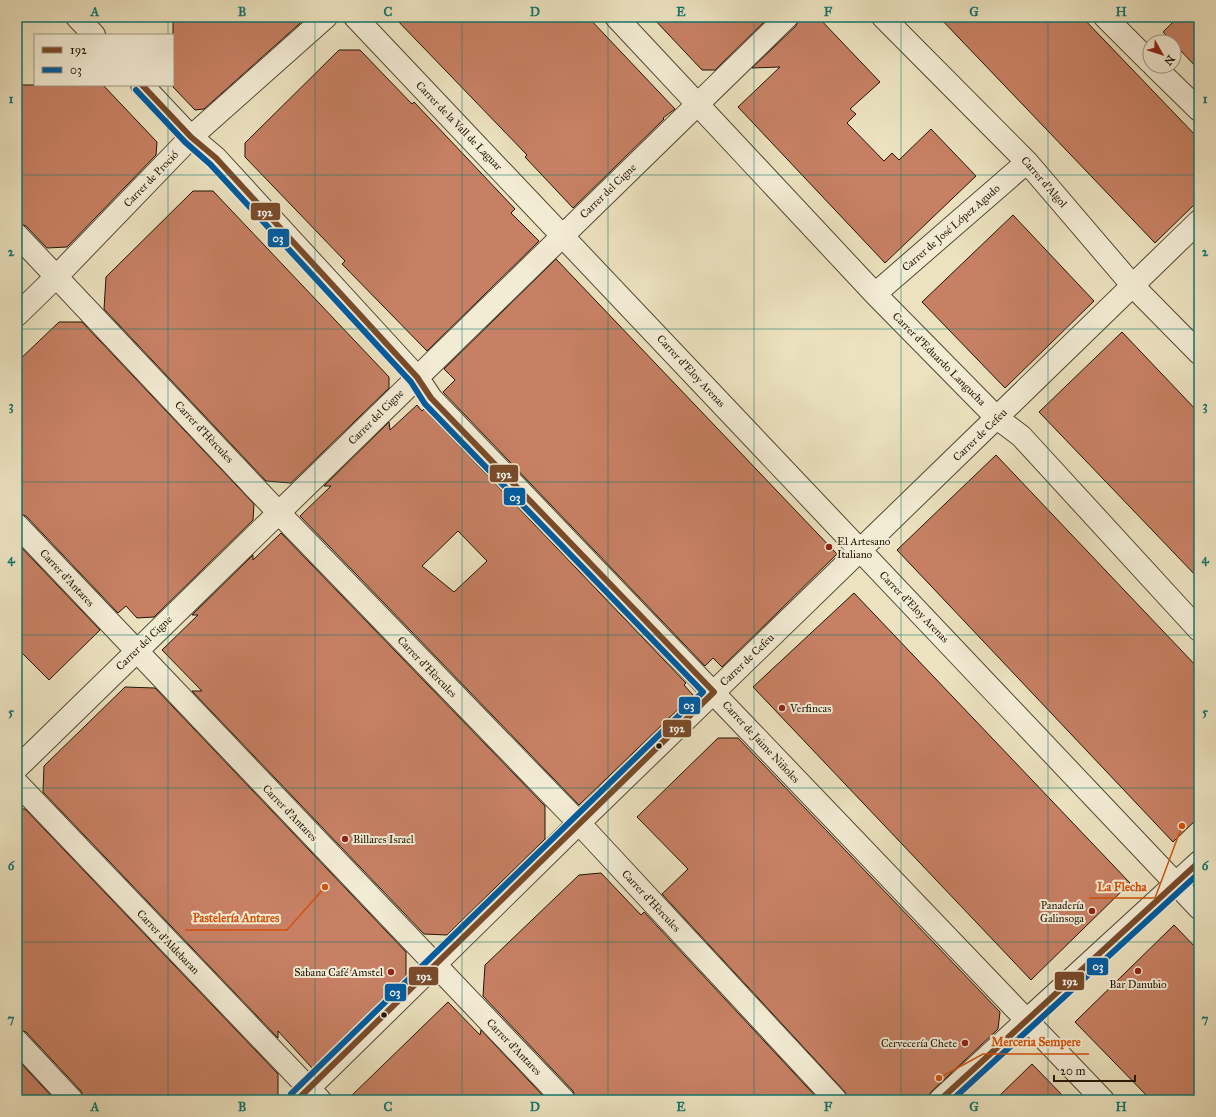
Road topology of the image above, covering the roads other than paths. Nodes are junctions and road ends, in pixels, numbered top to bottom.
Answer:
1 (77, 17) edge
2 (326, 17) edge
3 (355, 17) edge
4 (616, 17) edge
5 (787, 17) edge
6 (883, 17) edge
7 (1105, 17) edge
8 (93, 34) edge
9 (1142, 54) edge
10 (1162, 74) edge
11 (143, 86) edge
12 (698, 104) junction
13 (1199, 110) edge
14 (191, 137) junction
15 (1027, 162) junction
16 (1199, 221) edge
17 (17, 235) edge
18 (563, 235) junction
19 (57, 276) junction
20 (1133, 286) junction
21 (875, 294) junction
22 (17, 315) edge
23 (1199, 352) edge
24 (417, 377) junction
25 (997, 418) junction
26 (279, 513) junction
27 (17, 525) edge
28 (860, 551) junction
29 (1199, 630) edge
30 (136, 651) junction
31 (714, 692) junction
32 (17, 768) edge
33 (17, 783) edge
34 (579, 823) junction
35 (1199, 862) edge
36 (1176, 883) junction
37 (1199, 908) edge
38 (435, 965) junction
39 (1026, 1021) junction
40 (17, 1041) edge
41 (309, 1096) edge
42 (72, 1100) edge
43 (564, 1100) edge
44 (836, 1100) edge
45 (940, 1100) edge
46 (1103, 1100) edge

1 - 8 street
2 - 14 street, Carrer de Proció
3 - 18 street, Carrer de la Vall de Laguar
4 - 12 street, Carrer d'Eduardo Langucha
5 - 12 street, Carrer del Cigne
6 - 15 street, Carrer d'Algol
7 - 9 street
10 - 13 street
11 - 14 street, Carrer de Jaime Niñoles
12 - 18 street, Carrer del Cigne
12 - 21 street, Carrer d'Eduardo Langucha
14 - 19 street, Carrer de Proció
14 - 24 street, Carrer de Jaime Niñoles
15 - 20 street, Carrer d'Algol
15 - 21 street, Carrer de José López Agudo
16 - 20 street, Carrer de Cefeu
17 - 19 street, Carrer d'Hèrcules
18 - 24 street, Carrer del Cigne
18 - 28 street, Carrer d'Eloy Arenas
19 - 22 street, Carrer de Proció
19 - 26 street, Carrer d'Hèrcules
20 - 23 street, Carrer d'Algol
20 - 25 street, Carrer de Cefeu
21 - 25 street, Carrer d'Eduardo Langucha
24 - 26 street, Carrer del Cigne
24 - 31 street, Carrer de Jaime Niñoles
25 - 28 street, Carrer de Cefeu
25 - 29 street, Carrer d'Eduardo Langucha
26 - 30 street, Carrer del Cigne
26 - 34 street, Carrer d'Hèrcules
27 - 30 street, Carrer d'Antares
28 - 31 street, Carrer de Cefeu
28 - 36 street, Carrer d'Eloy Arenas
30 - 32 street, Carrer del Cigne
30 - 38 street, Carrer d'Antares
31 - 34 street, Carrer de Cefeu
31 - 39 street, Carrer de Jaime Niñoles
33 - 41 street, Carrer d'Aldebaran
34 - 38 street, Carrer de Cefeu
34 - 44 street, Carrer d'Hèrcules
35 - 36 street
36 - 37 street, Carrer d'Eloy Arenas
36 - 39 street
38 - 41 street, Carrer de Cefeu
38 - 43 street, Carrer d'Antares
39 - 45 street
39 - 46 street, Carrer de Jaime Niñoles
40 - 42 street

